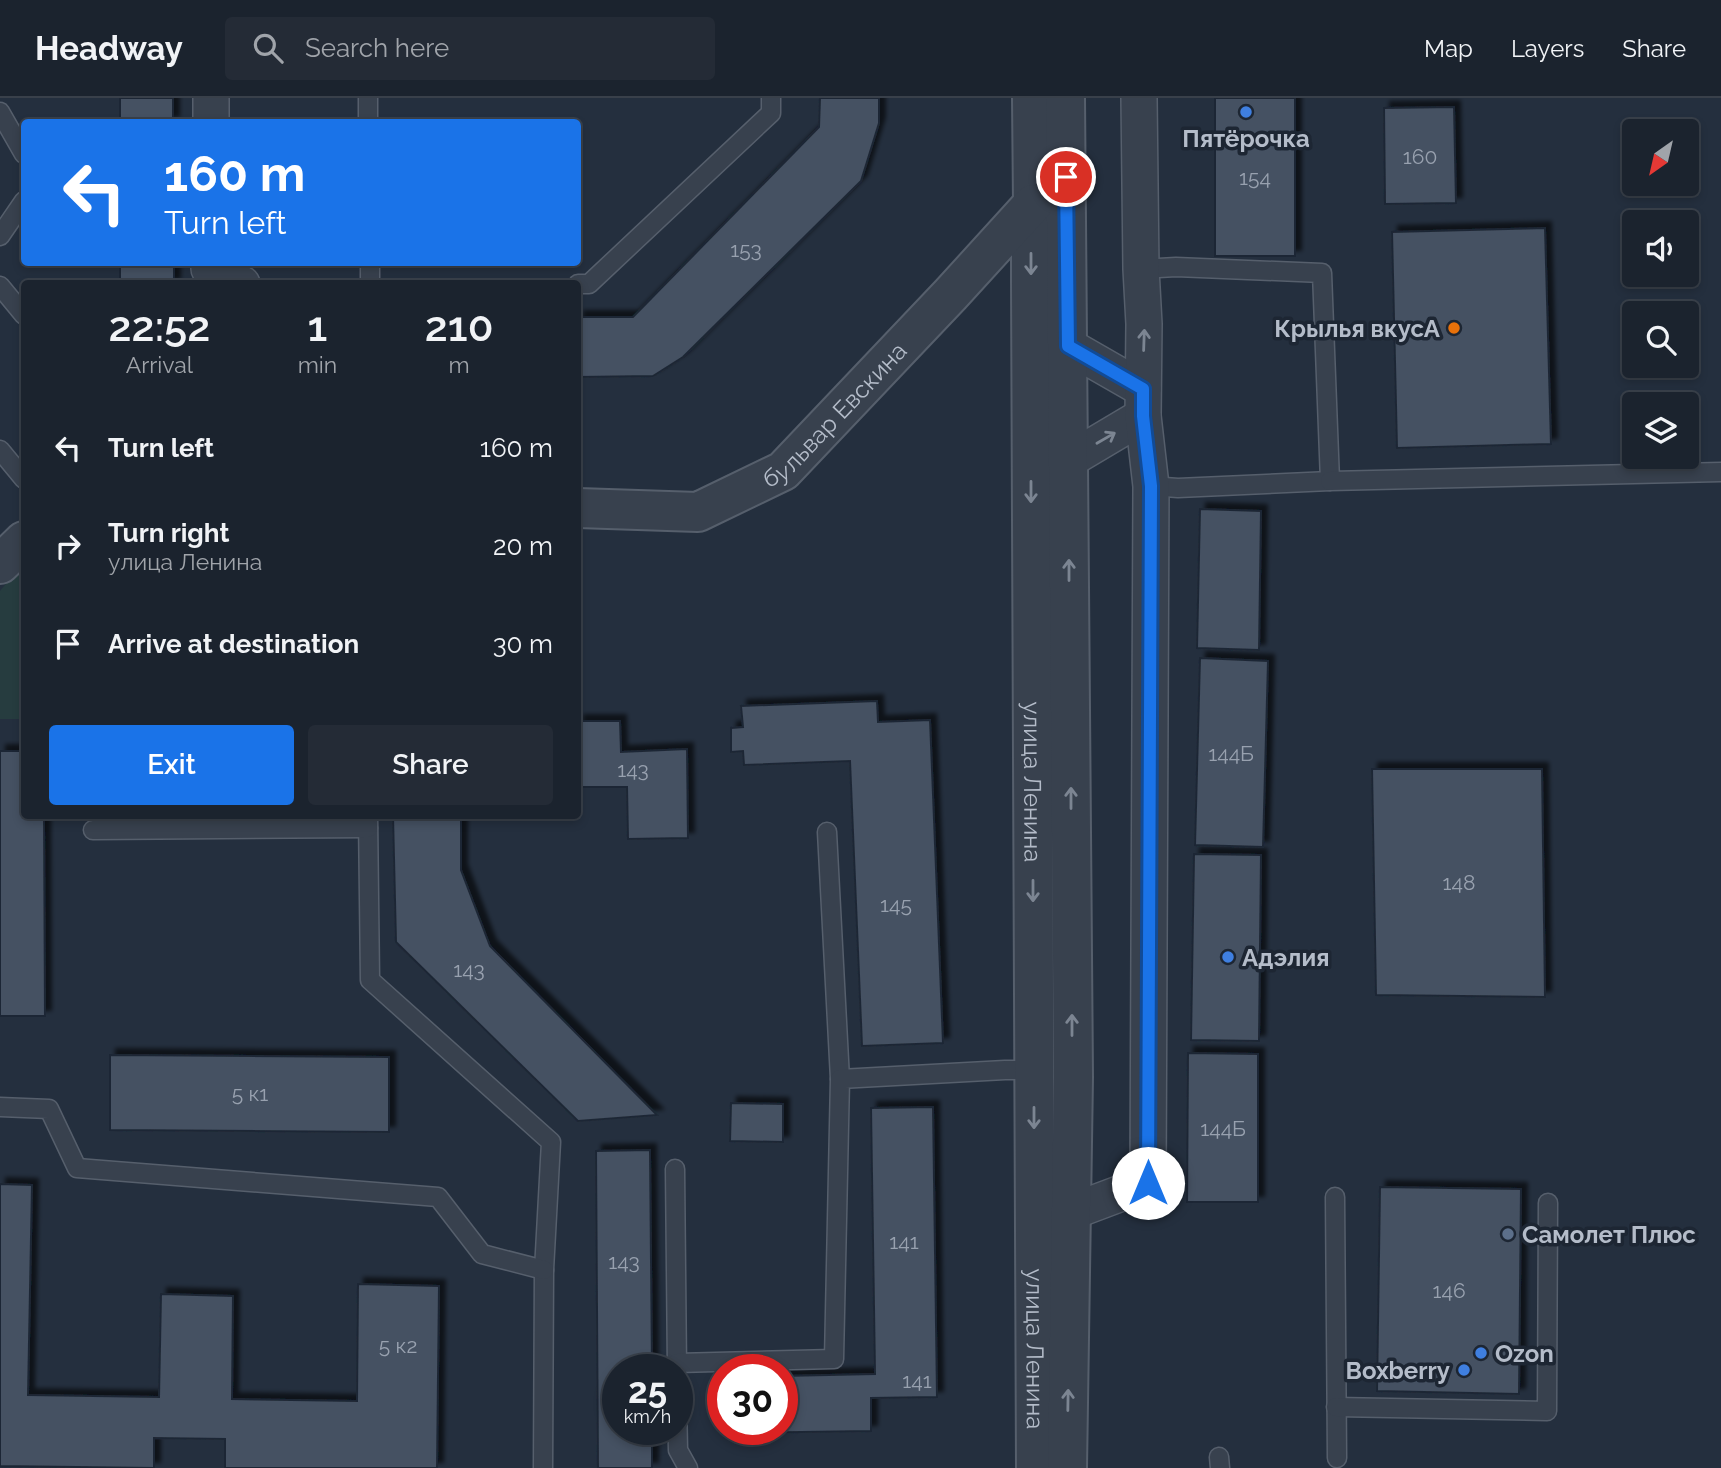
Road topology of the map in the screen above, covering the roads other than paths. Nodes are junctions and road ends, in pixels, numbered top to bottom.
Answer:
1 (211, 98) edge
2 (368, 98) edge
3 (771, 98) edge
4 (1032, 98) edge
5 (1065, 98) edge
6 (1139, 98) edge
7 (0, 112) edge
8 (211, 119) edge
9 (368, 119) edge
10 (21, 149) edge
11 (1033, 204) junction
12 (21, 205) edge
13 (0, 236) edge
14 (209, 266) edge
15 (1141, 269) junction
16 (233, 280) edge
17 (581, 285) edge
18 (0, 286) edge
19 (21, 311) edge
20 (1068, 346) junction
21 (1143, 403) junction
22 (0, 450) edge
23 (1069, 460) junction
24 (1721, 472) edge
25 (21, 475) edge
26 (1330, 481) junction
27 (1151, 486) junction
28 (581, 508) edge
29 (21, 544) edge
30 (0, 564) edge
31 (368, 822) edge
32 (93, 830) dead end
33 (827, 832) dead end
34 (1033, 1070) junction
35 (840, 1079) junction
36 (0, 1107) edge
37 (675, 1169) dead end
38 (1335, 1197) dead end
39 (1548, 1203) dead end
40 (1071, 1212) junction
41 (544, 1269) junction
42 (677, 1354) edge
43 (693, 1366) edge
44 (1336, 1407) junction
45 (678, 1445) edge
46 (1337, 1458) dead end
47 (543, 1468) edge
48 (688, 1468) edge
49 (1036, 1468) edge
50 (1067, 1468) edge

1 - 8 street
2 - 9 lane
3 - 17 lane
4 - 11 street, улица Ленина
5 - 20 street, улица Ленина
6 - 15 street
7 - 10 lane
11 - 28 street, бульвар Евскина
11 -> 34 street, улица Ленина
12 - 13 lane
14 - 16 street
21 -> 15 street
15 - 26 lane
18 - 19 lane
20 - 21 street
20 - 23 street, улица Ленина
23 -> 21 street
21 - 27 street
22 - 25 lane
40 -> 23 street, улица Ленина
24 - 26 lane
26 - 27 lane
27 - 40 street
29 - 30 street
31 - 32 lane
31 - 41 lane
33 - 35 lane
34 - 35 lane
34 -> 49 street, улица Ленина
35 - 43 lane
36 - 41 lane
37 - 42 lane
38 - 44 lane
39 - 44 lane
50 -> 40 street, улица Ленина
41 - 47 lane
44 - 46 lane
45 - 48 lane

